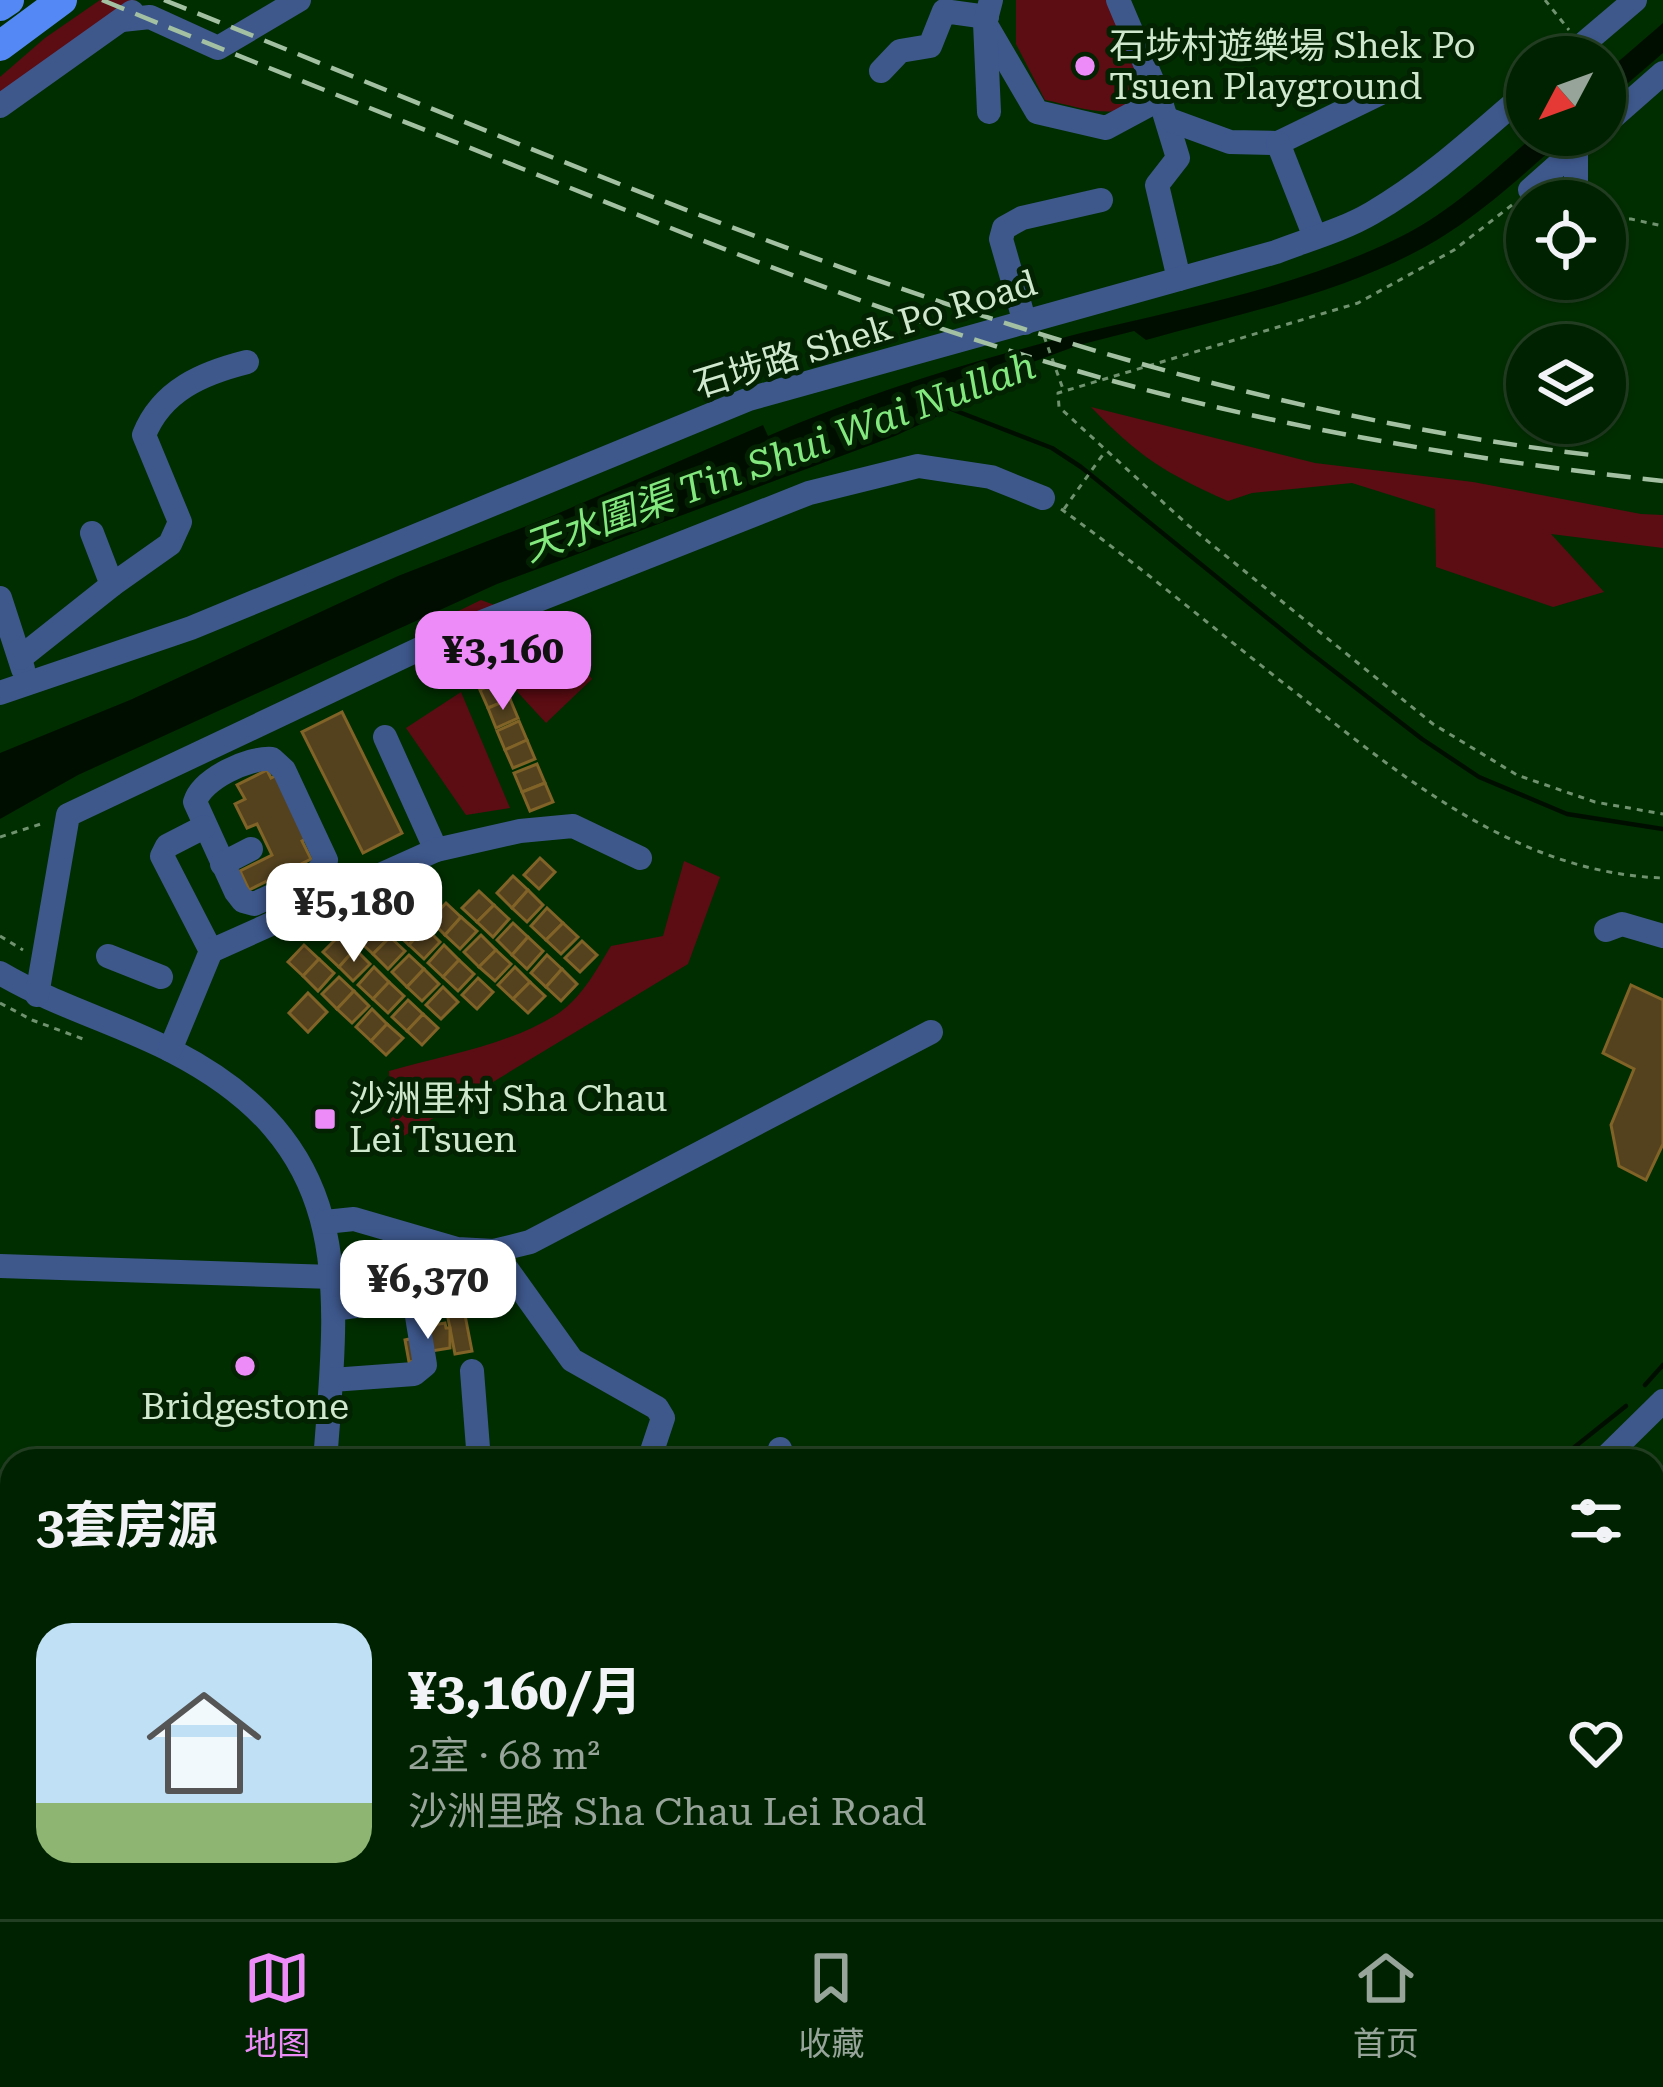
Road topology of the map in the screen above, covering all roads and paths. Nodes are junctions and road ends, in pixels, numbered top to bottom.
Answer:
1 (9, 0) edge
2 (62, 0) edge
3 (149, 0) edge
4 (299, 0) edge
5 (1118, 0) edge
6 (1545, 0) edge
7 (1635, 0) edge
8 (0, 6) edge
9 (988, 14) edge
10 (122, 20) junction
11 (1565, 36) edge
12 (1592, 36) edge
13 (1, 46) edge
14 (881, 71) dead end
15 (1663, 74) edge
16 (1387, 90) dead end
17 (0, 106) edge
18 (1626, 106) edge
19 (1163, 109) junction
20 (1506, 110) edge
21 (989, 112) dead end
22 (1278, 143) junction
23 (1568, 156) edge
24 (1541, 180) edge
25 (1101, 200) dead end
26 (1506, 209) edge
27 (1626, 219) edge
28 (1663, 226) edge
29 (1315, 237) junction
30 (1179, 279) junction
31 (1031, 321) junction
32 (248, 362) dead end
33 (1064, 391) junction
34 (1106, 451) junction
35 (1053, 504) junction
36 (92, 533) dead end
37 (112, 585) junction
38 (0, 598) edge
39 (20, 658) junction
40 (28, 683) junction
41 (0, 693) edge
42 (385, 737) dead end
43 (1663, 814) edge
44 (68, 815) junction
45 (204, 827) junction
46 (0, 837) edge
47 (251, 850) dead end
48 (436, 850) junction
49 (640, 858) dead end
50 (222, 864) junction
51 (1663, 878) edge
52 (1606, 930) dead end
53 (0, 936) edge
54 (1663, 936) edge
55 (211, 951) junction
56 (31, 953) dead end
57 (108, 956) dead end
58 (0, 973) edge
59 (160, 977) dead end
60 (38, 995) junction
61 (931, 1032) dead end
62 (170, 1050) junction
63 (325, 1222) junction
64 (494, 1252) junction
65 (0, 1267) edge
66 (333, 1277) junction
67 (333, 1309) junction
68 (472, 1371) dead end
69 (332, 1380) junction
70 (1663, 1401) edge
71 (326, 1449) edge
72 (477, 1449) edge
73 (653, 1449) edge
74 (1614, 1449) edge

1 - 8 main road
2 - 13 main road
3 - 10 street
4 - 10 street
5 - 19 street
6 - 11 path
7 - 12 street
9 - 14 street
9 - 19 street
9 - 21 street
10 - 17 street
15 - 18 street
16 - 22 street
19 - 22 street
19 - 30 street
20 - 29 street, 石埗路 Shek Po Road
22 - 29 street
23 - 24 street
25 - 31 street
26 - 33 path
27 - 28 path
29 - 30 street, 石埗路 Shek Po Road
30 - 31 street, 石埗路 Shek Po Road
31 - 33 path
31 - 40 street, 石埗路 Shek Po Road
32 - 37 street
33 - 34 path
34 - 35 path
34 - 43 path
35 - 44 street
35 - 51 path
36 - 37 street
37 - 39 street
38 - 39 street
39 - 40 street
40 - 41 street, 石埗路 Shek Po Road
42 - 48 street
44 - 46 path
44 - 60 street
45 - 50 street
45 - 50 street
45 - 55 street
47 - 50 street
48 - 49 street
48 - 55 street
52 - 54 street
53 - 56 path
55 - 62 street
57 - 59 street
58 - 60 street
60 - 62 street
61 - 64 street
62 - 63 street
63 - 64 street
63 - 66 street
64 - 73 street
65 - 66 street
66 - 67 street
67 - 69 street
67 - 69 street
68 - 72 street
69 - 71 street
70 - 74 street

